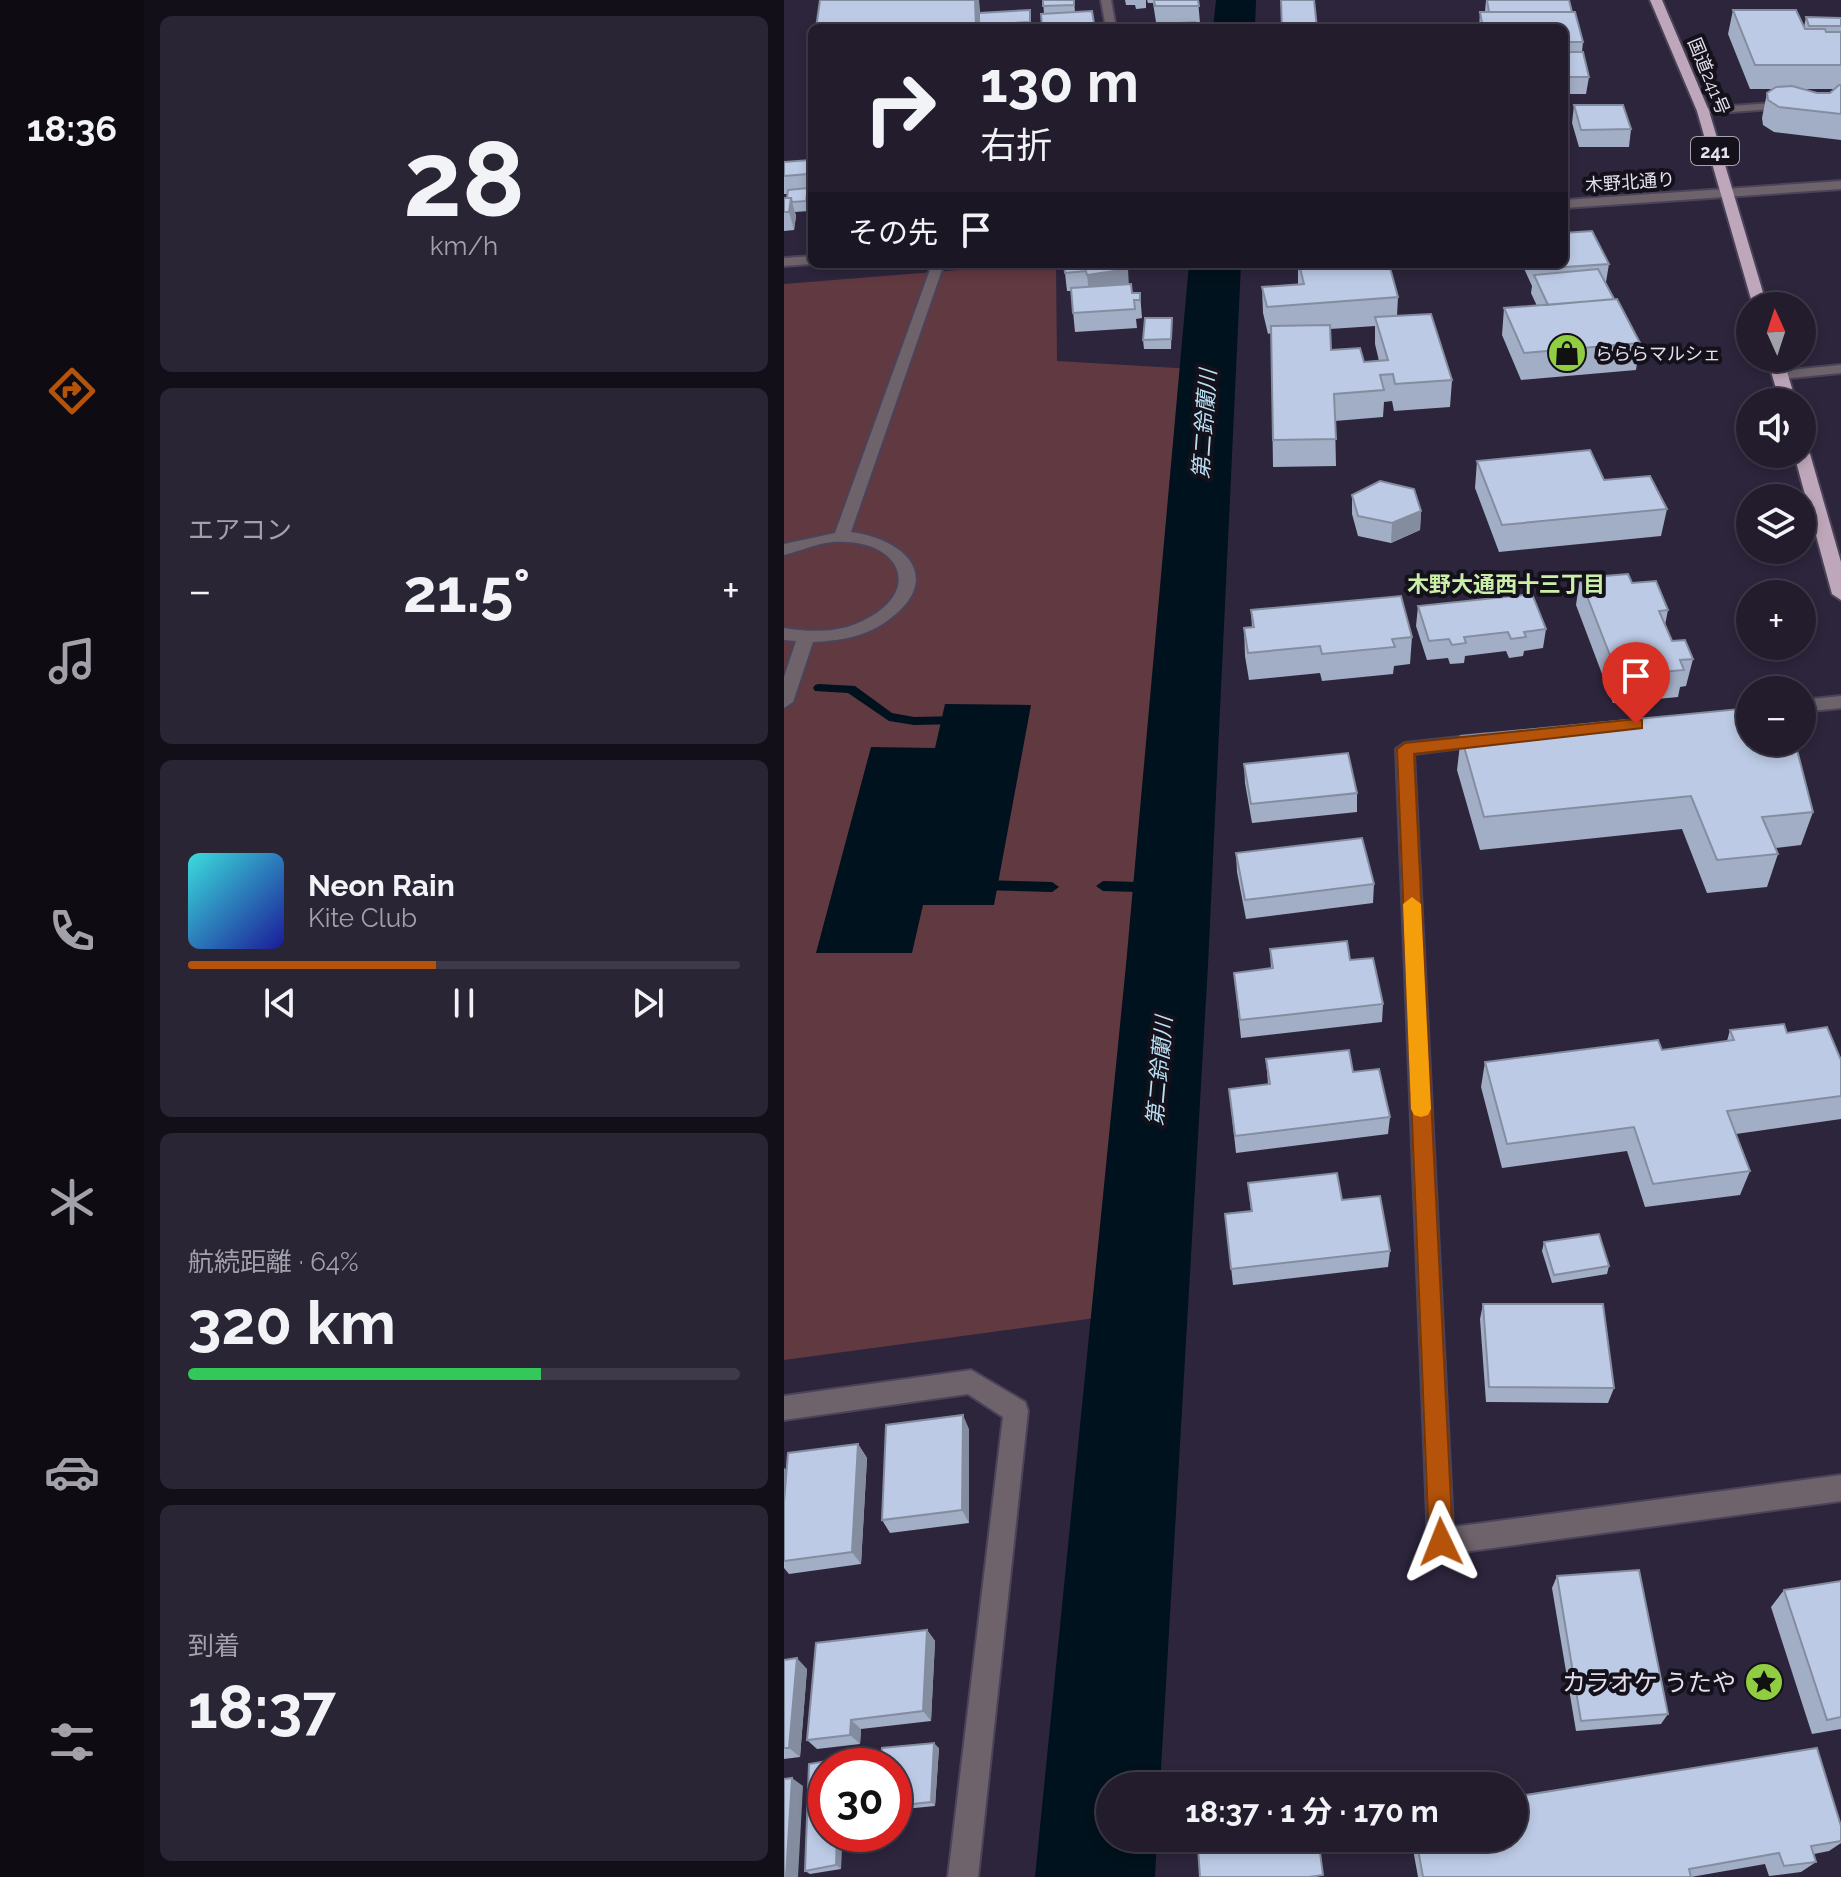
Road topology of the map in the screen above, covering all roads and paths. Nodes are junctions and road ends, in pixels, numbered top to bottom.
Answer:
1 (1106, 0) edge
2 (1656, 0) edge
3 (1110, 24) edge
4 (1841, 101) edge
5 (1703, 111) junction
6 (1841, 185) edge
7 (1727, 194) junction
8 (1568, 204) edge
9 (808, 260) edge
10 (784, 262) edge
11 (937, 268) edge
12 (1756, 292) edge
13 (1841, 369) edge
14 (1779, 372) edge
15 (1780, 375) junction
16 (1784, 388) edge
17 (1806, 468) edge
18 (842, 536) junction
19 (784, 550) edge
20 (1841, 594) edge
21 (784, 634) edge
22 (806, 638) junction
23 (784, 702) edge
24 (1841, 702) edge
25 (1816, 705) edge
26 (1509, 738) edge
27 (784, 1408) edge
28 (1841, 1488) edge
29 (963, 1877) edge

1 - 3 street
2 - 5 highway, 国道241号 / 241
4 - 5 street
5 - 7 highway, 国道241号 / 241
6 - 7 street, 木野北通り
7 - 8 street, 木野北通り
7 - 12 highway, 国道241号 / 241
9 - 10 street
11 - 18 street
13 - 15 street
14 - 15 highway
15 - 16 highway
17 - 20 highway
18 - 19 street
18 - 22 street
21 - 22 street
22 - 23 street
24 - 25 street
26 - 28 street
27 - 29 street

